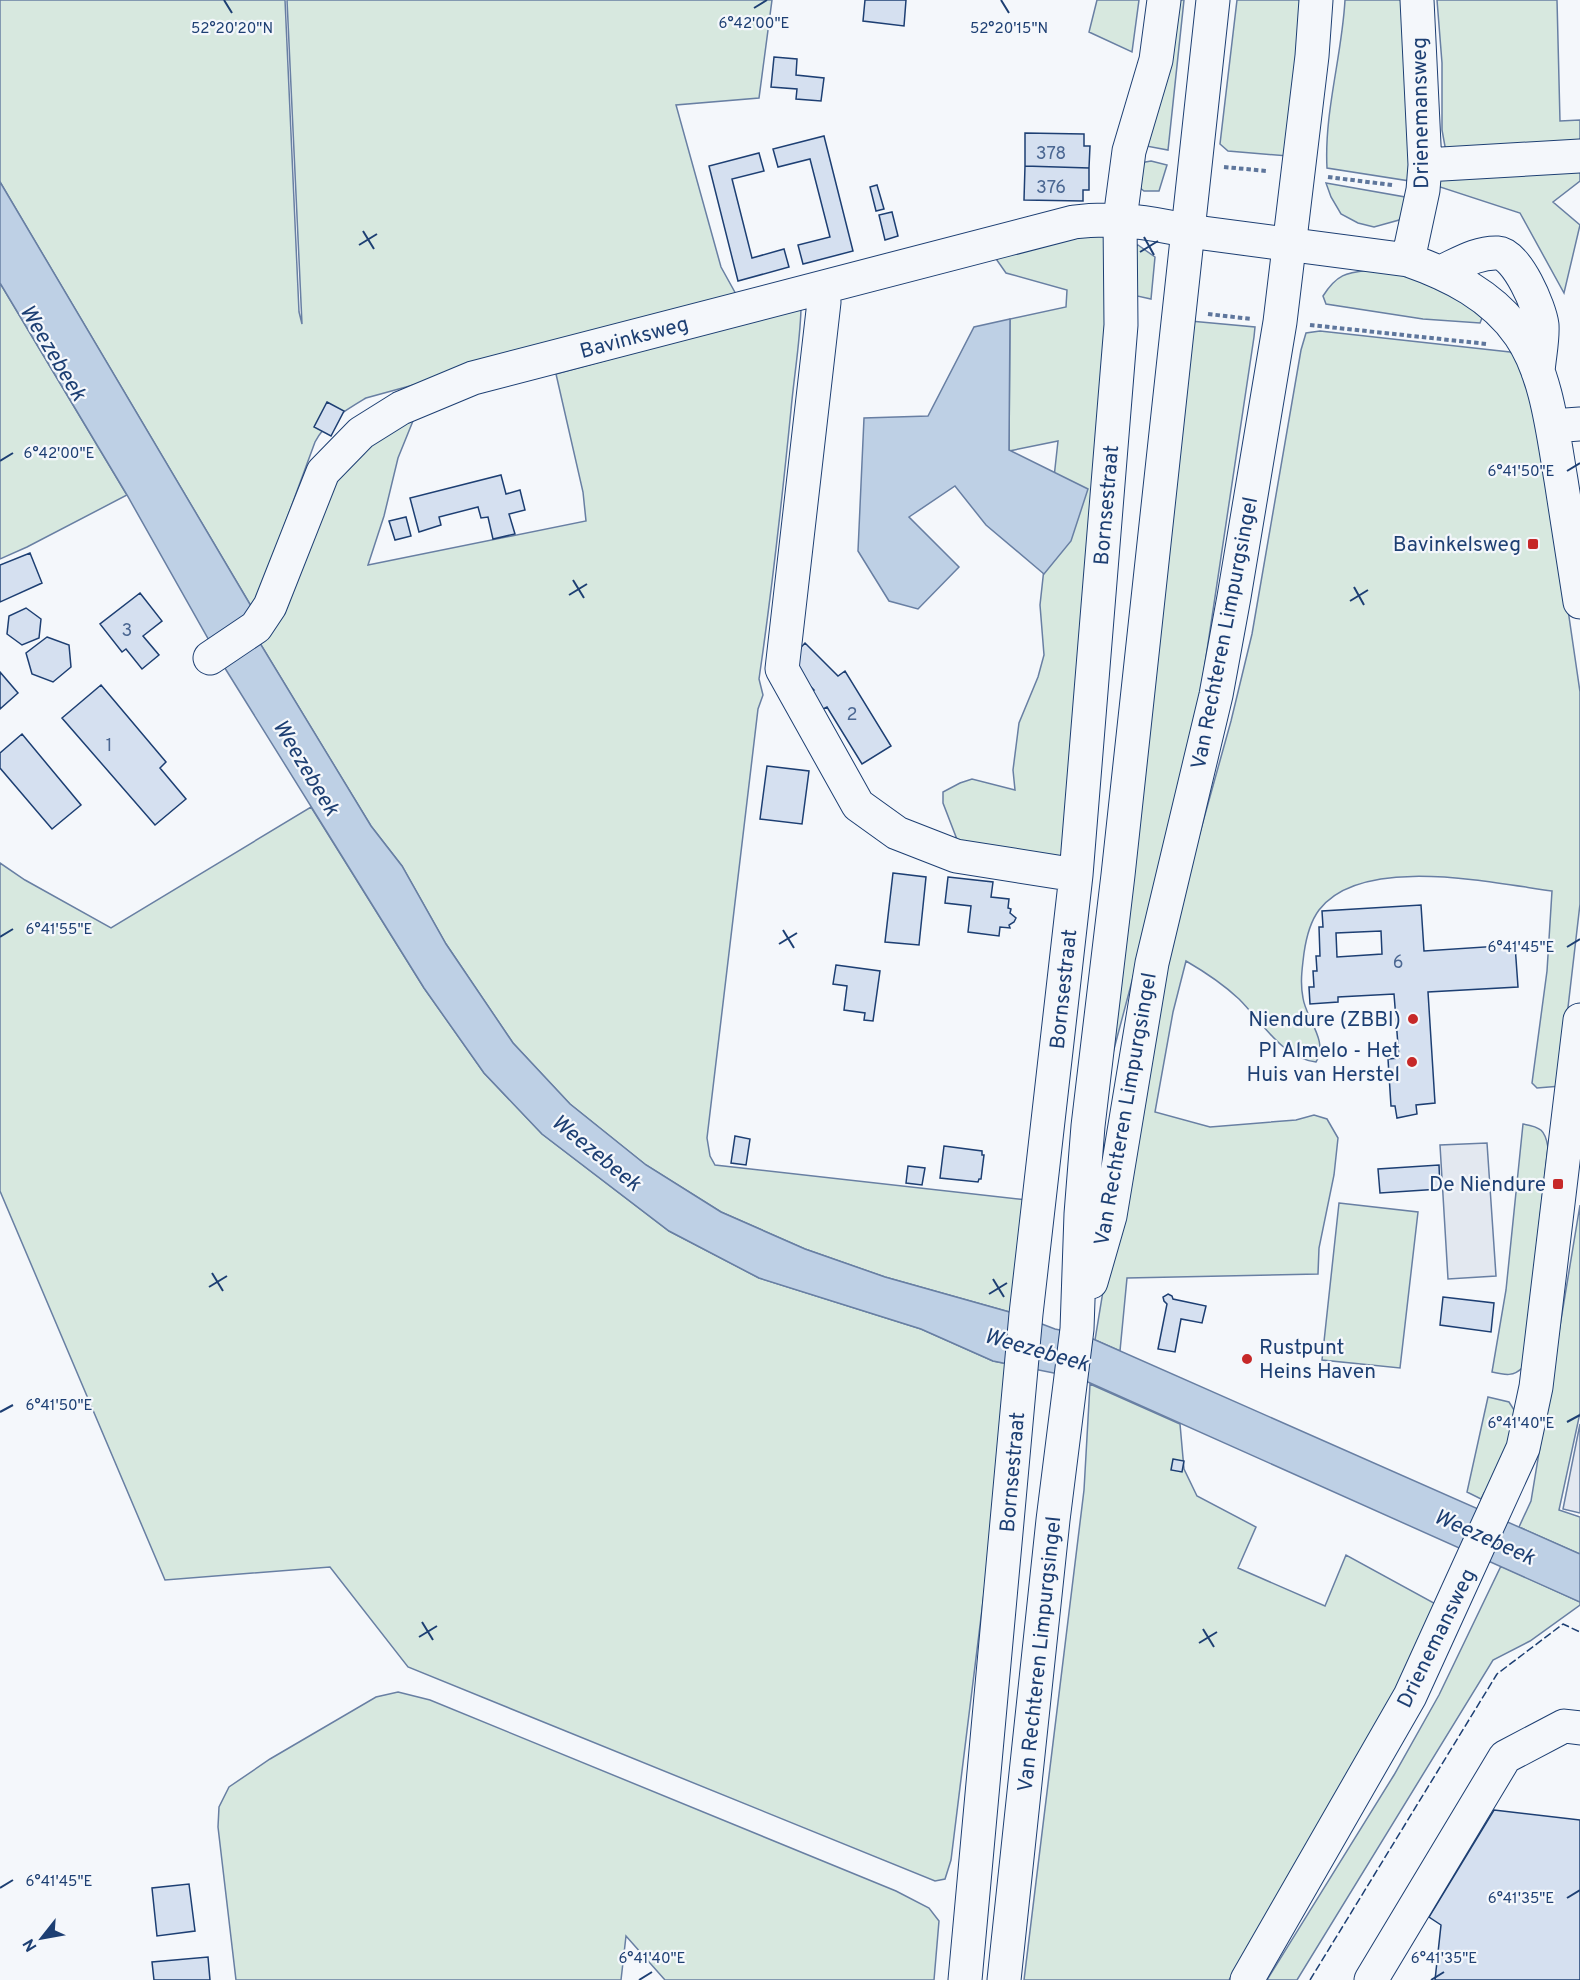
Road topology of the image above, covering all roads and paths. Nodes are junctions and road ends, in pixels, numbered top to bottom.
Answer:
1 (1164, 0) edge
2 (1213, 0) edge
3 (1316, 0) edge
4 (1417, 0) edge
5 (1580, 156) edge
6 (1425, 165) junction
7 (1120, 219) junction
8 (1188, 231) junction
9 (1291, 246) junction
10 (1407, 261) junction
11 (1441, 272) junction
12 (821, 288) junction
13 (1179, 310) junction
14 (1280, 322) junction
15 (1520, 336) junction
16 (1538, 372) junction
17 (1566, 425) edge
18 (1580, 602) edge
19 (210, 658) dead end
20 (1076, 875) junction
21 (1580, 1020) edge
22 (1077, 1329) junction
23 (1580, 1728) edge
24 (965, 1980) edge
25 (1004, 1980) edge
26 (1248, 1980) edge
27 (1371, 1980) edge

1 - 7 street, Bornsestraat
2 - 8 street, Van Rechteren Limpurgsingel
3 - 9 street, Van Rechteren Limpurgsingel
4 - 6 street, Drienemansweg
5 - 6 street
6 - 10 street, Drienemansweg
7 - 8 street, Bavinksweg
7 - 12 street, Bavinksweg
7 - 20 street, Bornsestraat
8 - 9 street
8 - 13 street, Van Rechteren Limpurgsingel
9 - 10 street
9 - 14 street, Van Rechteren Limpurgsingel
10 - 11 street
11 - 15 street
11 - 16 street
12 - 19 street, Bavinksweg
12 - 20 street
13 - 14 path
13 - 22 street, Van Rechteren Limpurgsingel
14 - 15 path
14 - 22 street, Van Rechteren Limpurgsingel
15 - 16 street
16 - 17 street
17 - 18 street
20 - 24 street, Bornsestraat
21 - 26 street, Drienemansweg
22 - 25 street, Van Rechteren Limpurgsingel
23 - 27 street

